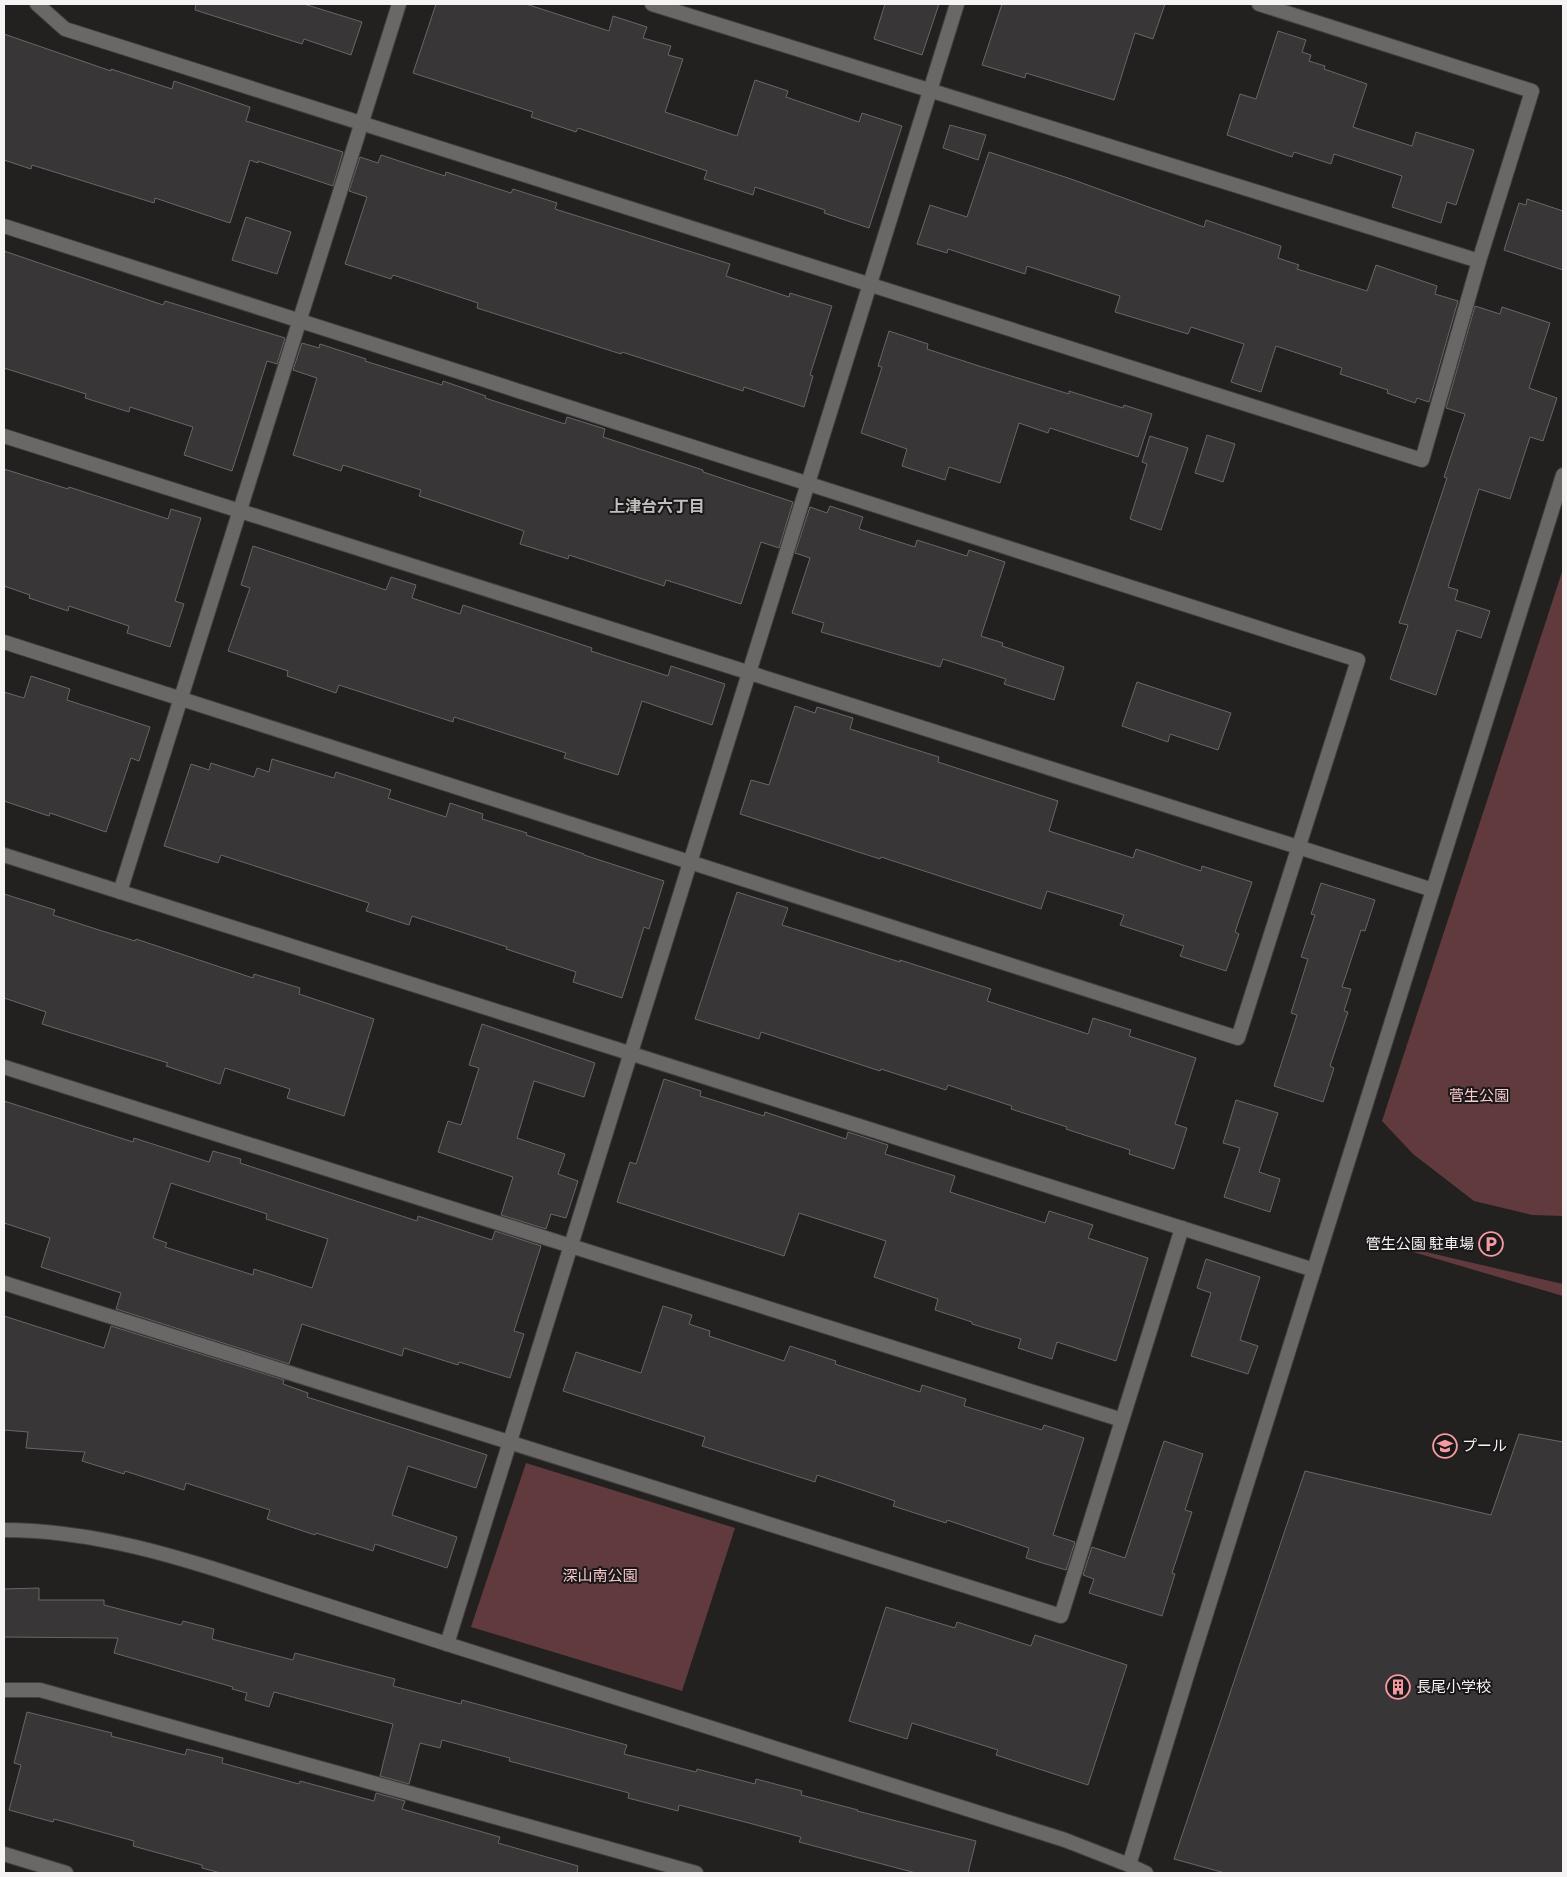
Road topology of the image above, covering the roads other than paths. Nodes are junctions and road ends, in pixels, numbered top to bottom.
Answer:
1 (37, 4) edge
2 (398, 4) edge
3 (652, 4) edge
4 (957, 4) edge
5 (1259, 4) edge
6 (930, 90) junction
7 (361, 123) junction
8 (4, 226) edge
9 (1479, 260) junction
10 (870, 284) junction
11 (299, 320) junction
12 (4, 436) edge
13 (1563, 476) edge
14 (807, 484) junction
15 (240, 510) junction
16 (4, 642) edge
17 (749, 672) junction
18 (181, 699) junction
19 (1299, 847) junction
20 (4, 855) edge
21 (690, 862) junction
22 (1433, 890) junction
23 (120, 892) junction
24 (630, 1054) junction
25 (4, 1067) edge
26 (1182, 1228) junction
27 (571, 1246) junction
28 (1314, 1270) junction
29 (4, 1283) edge
30 (1122, 1420) junction
31 (510, 1442) junction
32 (4, 1530) edge
33 (447, 1644) junction
34 (4, 1690) edge
35 (4, 1854) edge
36 (1127, 1869) edge
37 (66, 1873) edge
38 (696, 1873) edge
39 (1146, 1873) edge

1 - 7 street
2 - 7 street
3 - 6 street
4 - 6 street
5 - 9 street
6 - 9 street
6 - 10 street
7 - 10 street
7 - 11 street
8 - 11 street
9 - 10 street
10 - 14 street
11 - 14 street
11 - 15 street
12 - 15 street
13 - 22 street
14 - 17 street
14 - 19 street
15 - 17 street
15 - 18 street
16 - 18 street
17 - 19 street
17 - 21 street
18 - 21 street
18 - 23 street
19 - 21 street
19 - 22 street
20 - 23 street
21 - 24 street
22 - 28 street
23 - 24 street
24 - 26 street
24 - 27 street
25 - 27 street
26 - 28 street
26 - 30 street
27 - 30 street
27 - 31 street
28 - 36 street
29 - 31 street
30 - 31 street
31 - 33 street
32 - 33 street
33 - 36 street
34 - 38 street
35 - 37 street
36 - 39 street

